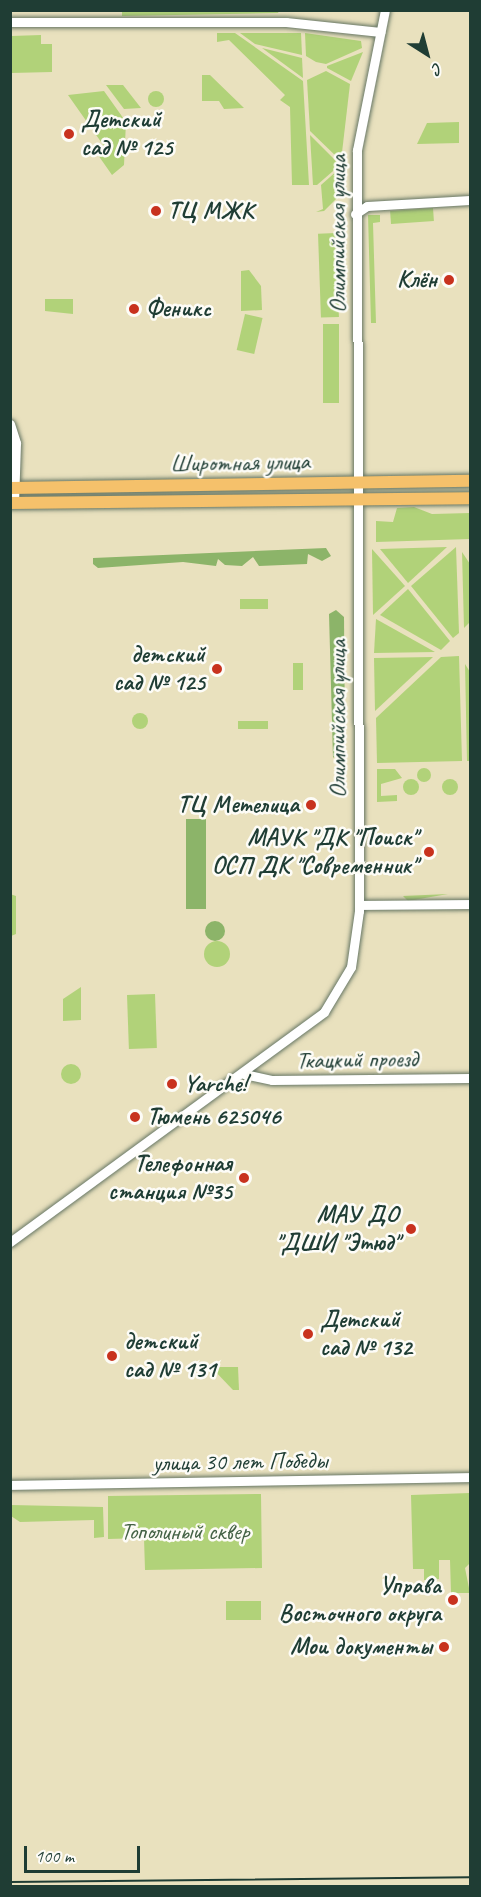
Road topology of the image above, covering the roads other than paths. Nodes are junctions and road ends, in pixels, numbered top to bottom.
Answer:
1 (385, 10) edge
2 (10, 22) edge
3 (380, 32) junction
4 (471, 200) edge
5 (355, 214) junction
6 (10, 424) edge
7 (471, 481) edge
8 (361, 483) junction
9 (13, 488) edge
10 (471, 498) edge
11 (356, 499) junction
12 (12, 503) edge
13 (471, 904) edge
14 (358, 905) junction
15 (244, 1074) junction
16 (471, 1078) edge
17 (10, 1242) edge
18 (471, 1477) edge
19 (10, 1485) edge

1 - 3 street, Олимпийская улица
2 - 3 street
3 - 5 street, Олимпийская улица
4 - 5 street
5 - 8 street, Олимпийская улица
6 - 9 street
7 - 8 main road, Широтная улица
8 - 9 main road, Широтная улица
8 - 11 street, Олимпийская улица
9 - 12 street
10 - 11 main road, Широтная улица
11 - 12 main road, Широтная улица
11 - 14 street, Олимпийская улица
13 - 14 street
14 - 15 street, Олимпийская улица
15 - 16 street, Ткацкий проезд
15 - 17 street, Олимпийская улица
18 - 19 street, улица 30 лет Победы

